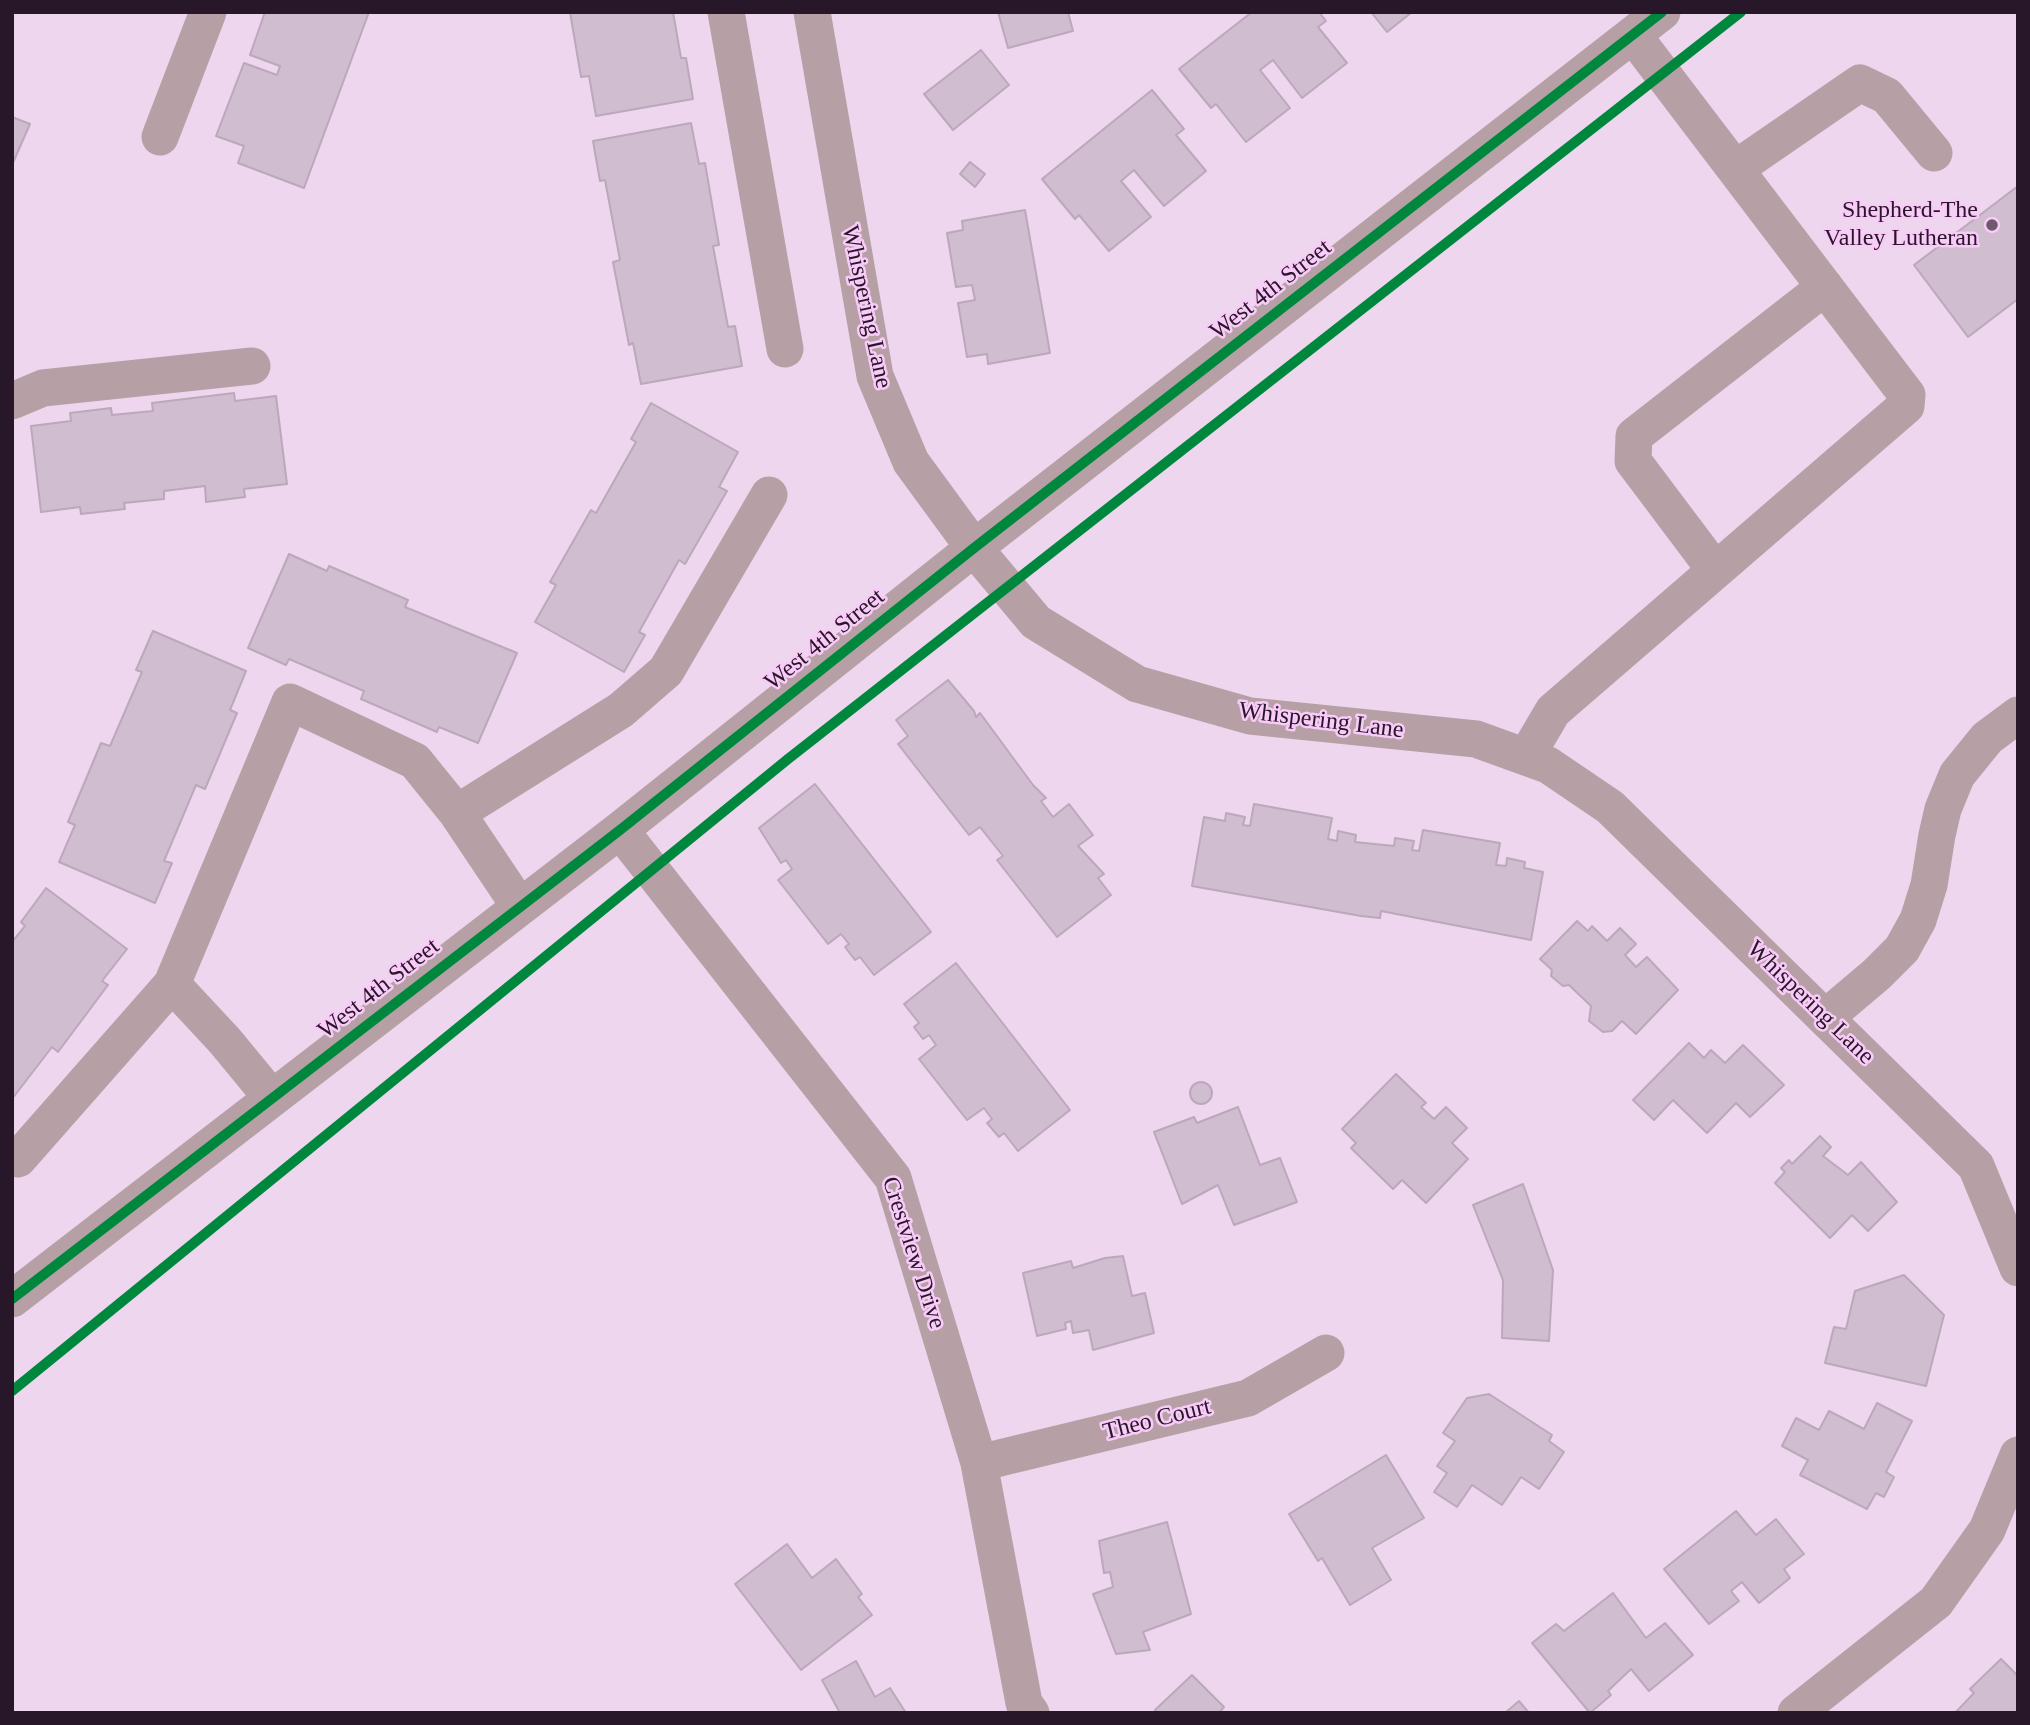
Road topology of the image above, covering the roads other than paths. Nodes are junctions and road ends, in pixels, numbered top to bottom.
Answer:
1 (208, 12) edge
2 (726, 12) edge
3 (812, 12) edge
4 (1662, 12) edge
5 (1633, 35) junction
6 (160, 137) dead end
7 (1934, 153) dead end
8 (1735, 169) junction
9 (1825, 287) junction
10 (785, 349) dead end
11 (252, 366) dead end
12 (12, 401) edge
13 (769, 495) dead end
14 (974, 548) junction
15 (1715, 570) junction
16 (2018, 715) edge
17 (1526, 757) junction
18 (457, 813) junction
19 (620, 830) junction
20 (520, 906) junction
21 (173, 984) junction
22 (1825, 1018) junction
23 (272, 1098) junction
24 (18, 1159) dead end
25 (2015, 1253) edge
26 (12, 1299) edge
27 (1326, 1353) dead end
28 (2018, 1455) edge
29 (979, 1463) junction
30 (1031, 1713) edge
31 (1796, 1713) edge

1 - 6 street
2 - 10 street
3 - 14 street, Whispering Lane
4 - 5 street, West 4th Street
5 - 8 street
5 - 14 street, West 4th Street
7 - 8 street
8 - 9 street
9 - 15 street
9 - 15 street
11 - 12 street
13 - 18 street
14 - 17 street, Whispering Lane
14 - 19 street, West 4th Street
15 - 17 street
16 - 22 street
17 - 22 street, Whispering Lane
18 - 20 street
18 - 21 street
19 - 20 street, West 4th Street
19 - 29 street, Crestview Drive
20 - 23 street, West 4th Street
21 - 23 street
21 - 24 street
22 - 25 street, Whispering Lane
23 - 26 street, West 4th Street
27 - 29 street, Theo Court
28 - 31 street
29 - 30 street, Crestview Drive

